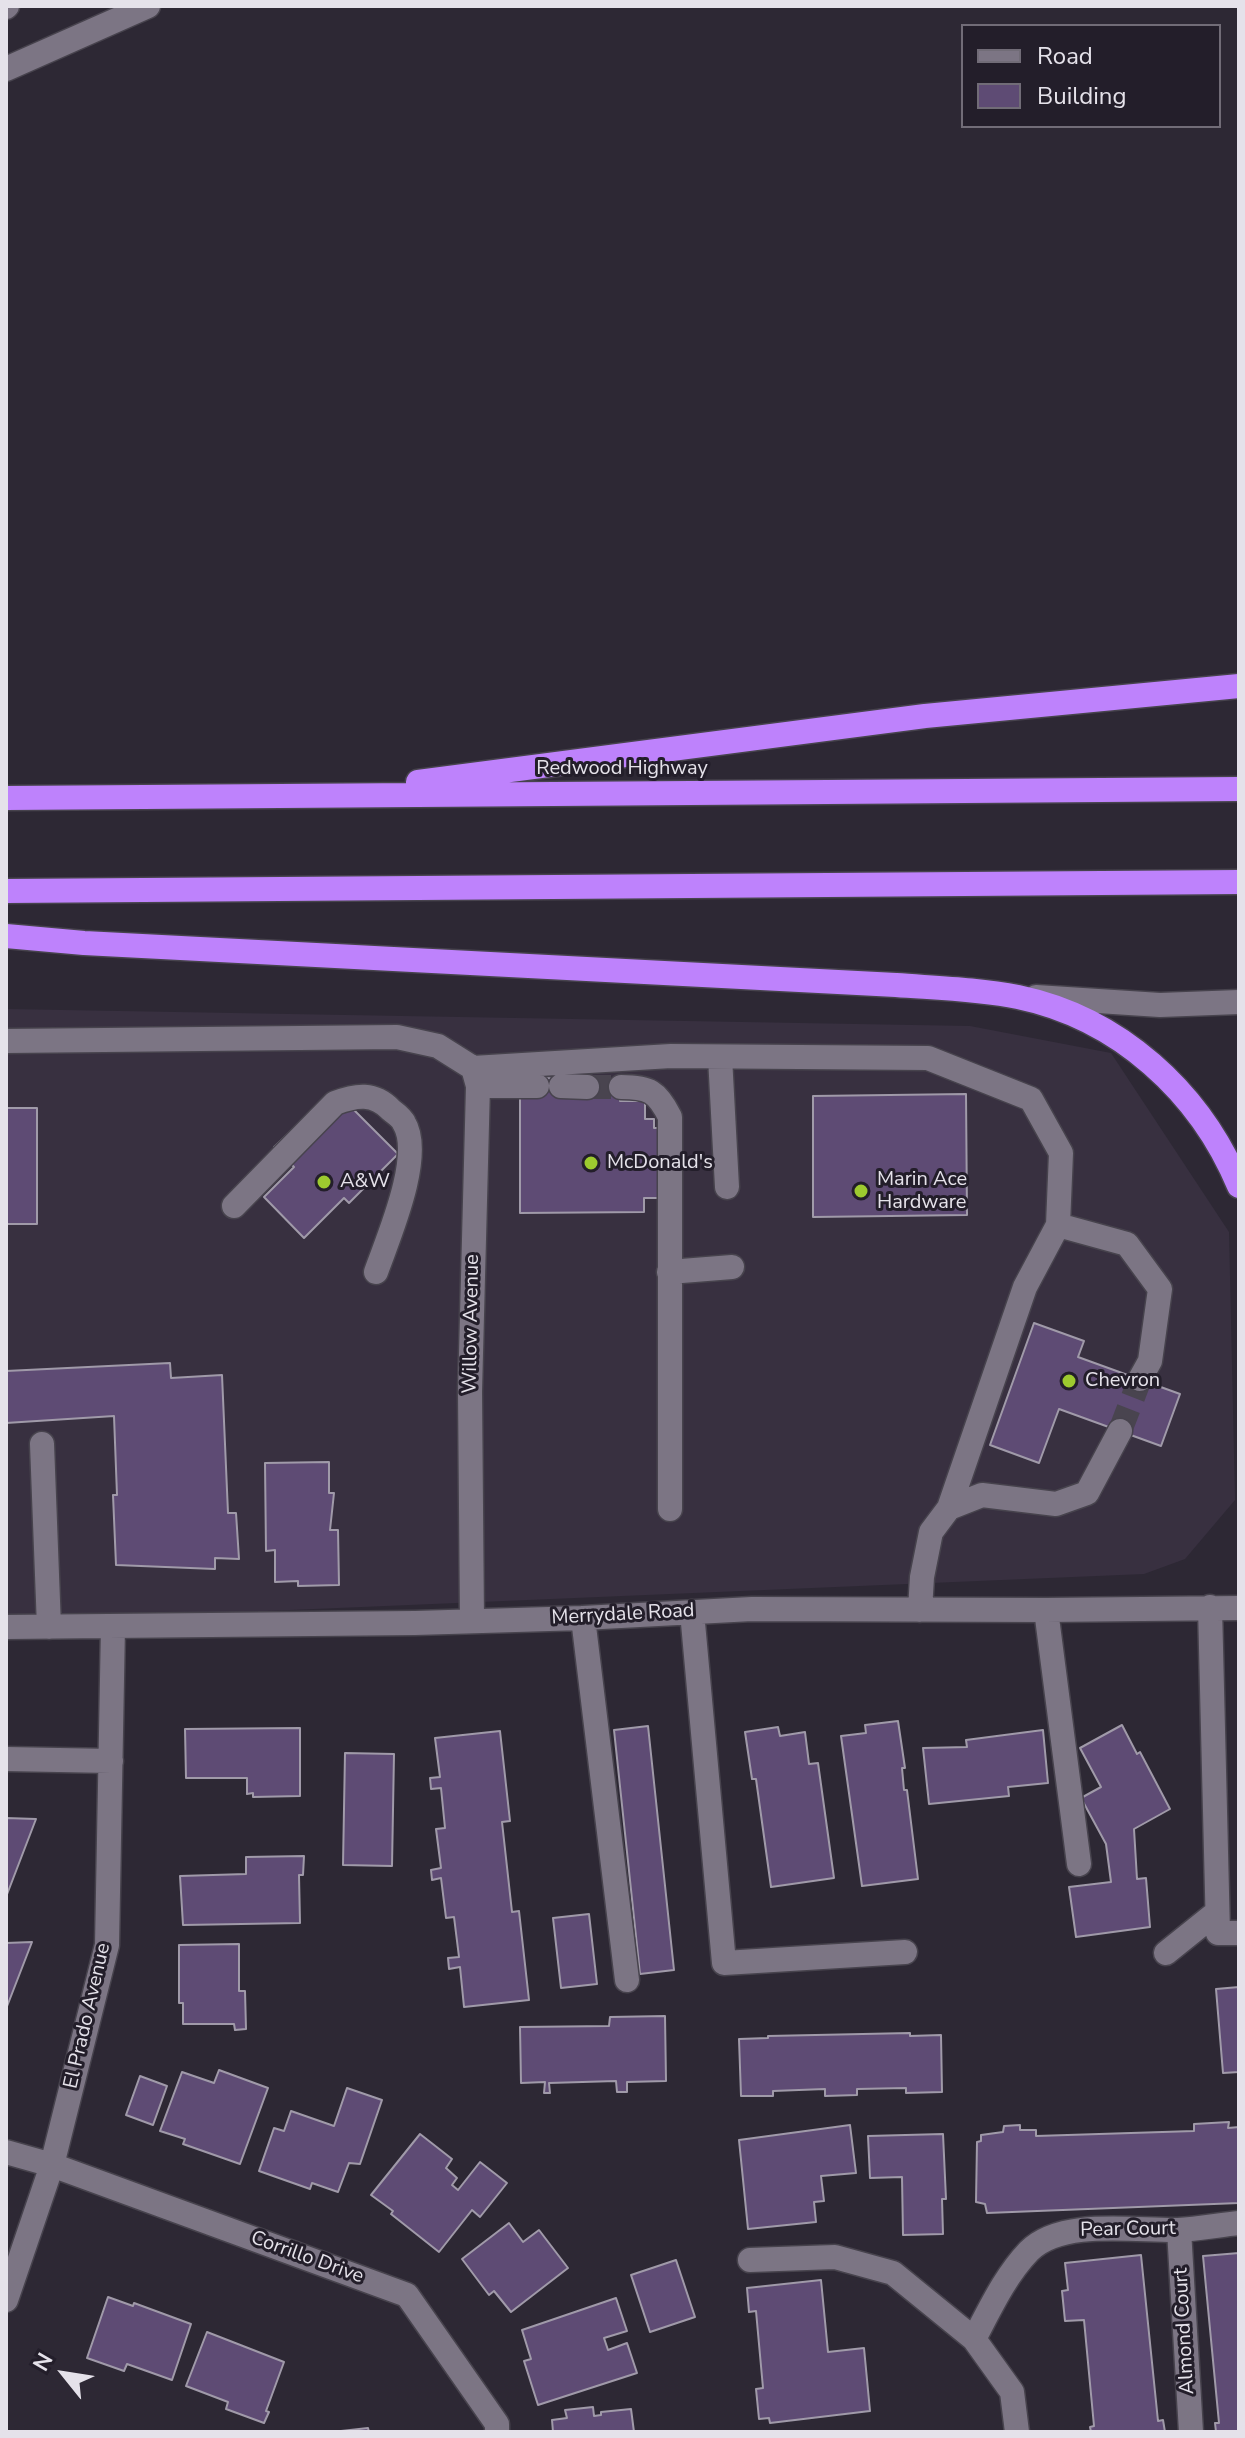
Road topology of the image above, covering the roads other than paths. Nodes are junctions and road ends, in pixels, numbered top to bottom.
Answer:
1 (148, 6) edge
2 (6, 69) edge
3 (1239, 686) edge
4 (1239, 789) edge
5 (312, 795) junction
6 (6, 798) edge
7 (1239, 882) edge
8 (6, 891) edge
9 (6, 936) edge
10 (982, 992) junction
11 (1239, 1002) edge
12 (6, 1041) edge
13 (720, 1057) junction
14 (475, 1077) junction
15 (587, 1087) tunnel mouth
16 (621, 1087) tunnel mouth
17 (1239, 1186) edge
18 (727, 1187) dead end
19 (234, 1206) dead end
20 (1058, 1225) junction
21 (732, 1267) dead end
22 (376, 1272) dead end
23 (669, 1272) junction
24 (1140, 1379) tunnel mouth
25 (1120, 1431) tunnel mouth
26 (42, 1444) dead end
27 (949, 1508) junction
28 (670, 1509) dead end
29 (1210, 1607) junction
30 (1239, 1608) edge
31 (920, 1610) junction
32 (1046, 1610) junction
33 (692, 1612) junction
34 (583, 1618) junction
35 (472, 1621) junction
36 (113, 1626) junction
37 (6, 1627) edge
38 (49, 1627) junction
39 (6, 1759) edge
40 (111, 1761) junction
41 (1079, 1864) dead end
42 (1217, 1912) junction
43 (1239, 1933) edge
44 (905, 1952) dead end
45 (1166, 1953) dead end
46 (627, 1980) dead end
47 (6, 2152) edge
48 (52, 2165) junction
49 (1239, 2223) edge
50 (1179, 2230) junction
51 (750, 2260) dead end
52 (6, 2300) edge
53 (974, 2339) junction
54 (497, 2432) edge
55 (1017, 2432) edge
56 (1191, 2432) edge

1 - 2 street
3 - 5 highway
4 - 5 highway, Redwood Highway
5 - 6 highway, Redwood Highway
7 - 8 highway
9 - 10 highway
10 - 11 street
10 - 17 highway
12 - 14 street
13 - 14 street
13 - 18 street
13 - 20 street
14 - 15 street
14 - 35 street, Willow Avenue
16 - 23 street
19 - 22 street
20 - 24 street
20 - 27 street
21 - 23 street
23 - 28 street
25 - 27 street
26 - 38 street
27 - 31 street
29 - 30 street, Merrydale Road
29 - 32 street, Merrydale Road
29 - 42 street
31 - 32 street, Merrydale Road
31 - 33 street, Merrydale Road
32 - 41 street
33 - 34 street, Merrydale Road
33 - 44 street
34 - 35 street, Merrydale Road
34 - 46 street
35 - 36 street, Merrydale Road
36 - 38 street, Merrydale Road
36 - 40 street, El Prado Avenue
37 - 38 street, Merrydale Road
39 - 40 street
40 - 48 street, El Prado Avenue
42 - 43 street
42 - 45 street
47 - 48 street, Corrillo Drive
48 - 52 street, El Prado Avenue
48 - 54 street, Corrillo Drive
49 - 50 street, Pear Court
50 - 53 street, Pear Court
50 - 56 street, Almond Court
51 - 53 street
53 - 55 street

